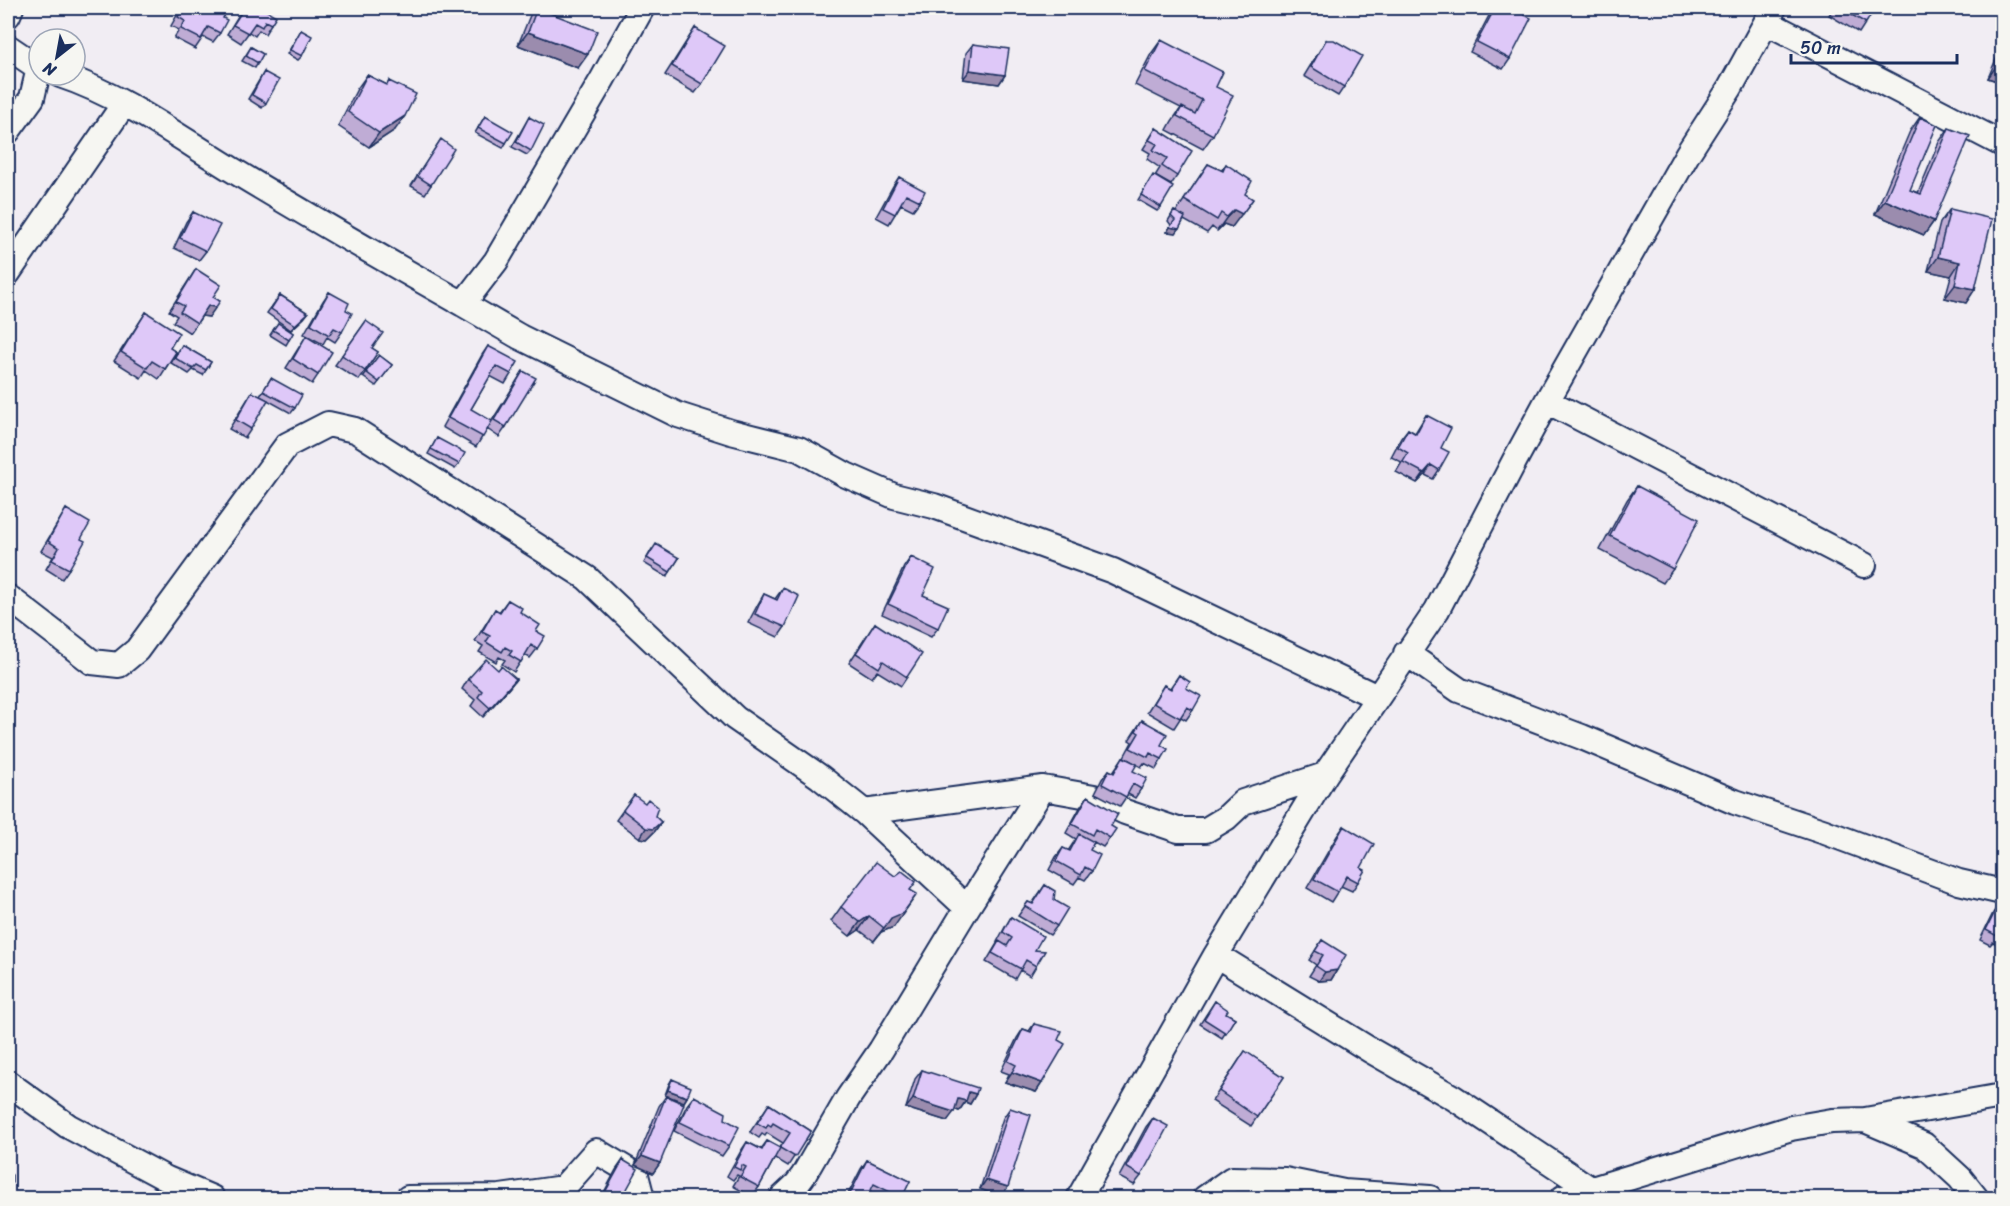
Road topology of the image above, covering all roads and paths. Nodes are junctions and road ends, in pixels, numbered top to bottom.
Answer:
1 (11, 8) edge
2 (642, 8) edge
3 (8, 15) edge
4 (1770, 15) edge
5 (8, 48) edge
6 (27, 60) edge
7 (87, 86) edge
8 (35, 87) edge
9 (124, 104) junction
10 (8, 131) edge
11 (2002, 144) edge
12 (8, 273) edge
13 (463, 304) junction
14 (1547, 401) junction
15 (1864, 565) dead end
16 (8, 597) edge
17 (1406, 653) junction
18 (1377, 697) junction
19 (1325, 775) junction
20 (1043, 788) junction
21 (864, 812) junction
22 (2002, 892) edge
23 (967, 908) junction
24 (1216, 956) junction
25 (8, 1083) edge
26 (2002, 1096) edge
27 (1865, 1120) junction
28 (1592, 1190) junction
29 (1088, 1196) edge
30 (212, 1198) edge
31 (408, 1198) edge
32 (642, 1198) edge
33 (782, 1198) edge
34 (1205, 1198) edge
35 (1430, 1198) edge
36 (1563, 1198) edge
37 (1976, 1198) edge

1 - 3 street
2 - 13 street
4 - 11 street
4 - 14 street
5 - 6 street
7 - 9 street
8 - 10 street
9 - 12 street
9 - 13 street
13 - 18 street
14 - 15 street
14 - 17 street
16 - 21 street
17 - 18 street
17 - 22 street
18 - 19 street
19 - 20 street
19 - 24 street
20 - 21 street
20 - 23 street
21 - 23 street
23 - 33 street
24 - 28 street
24 - 29 street
25 - 30 street
26 - 27 street
27 - 28 street
27 - 37 street
28 - 36 street
31 - 32 street
34 - 35 street

